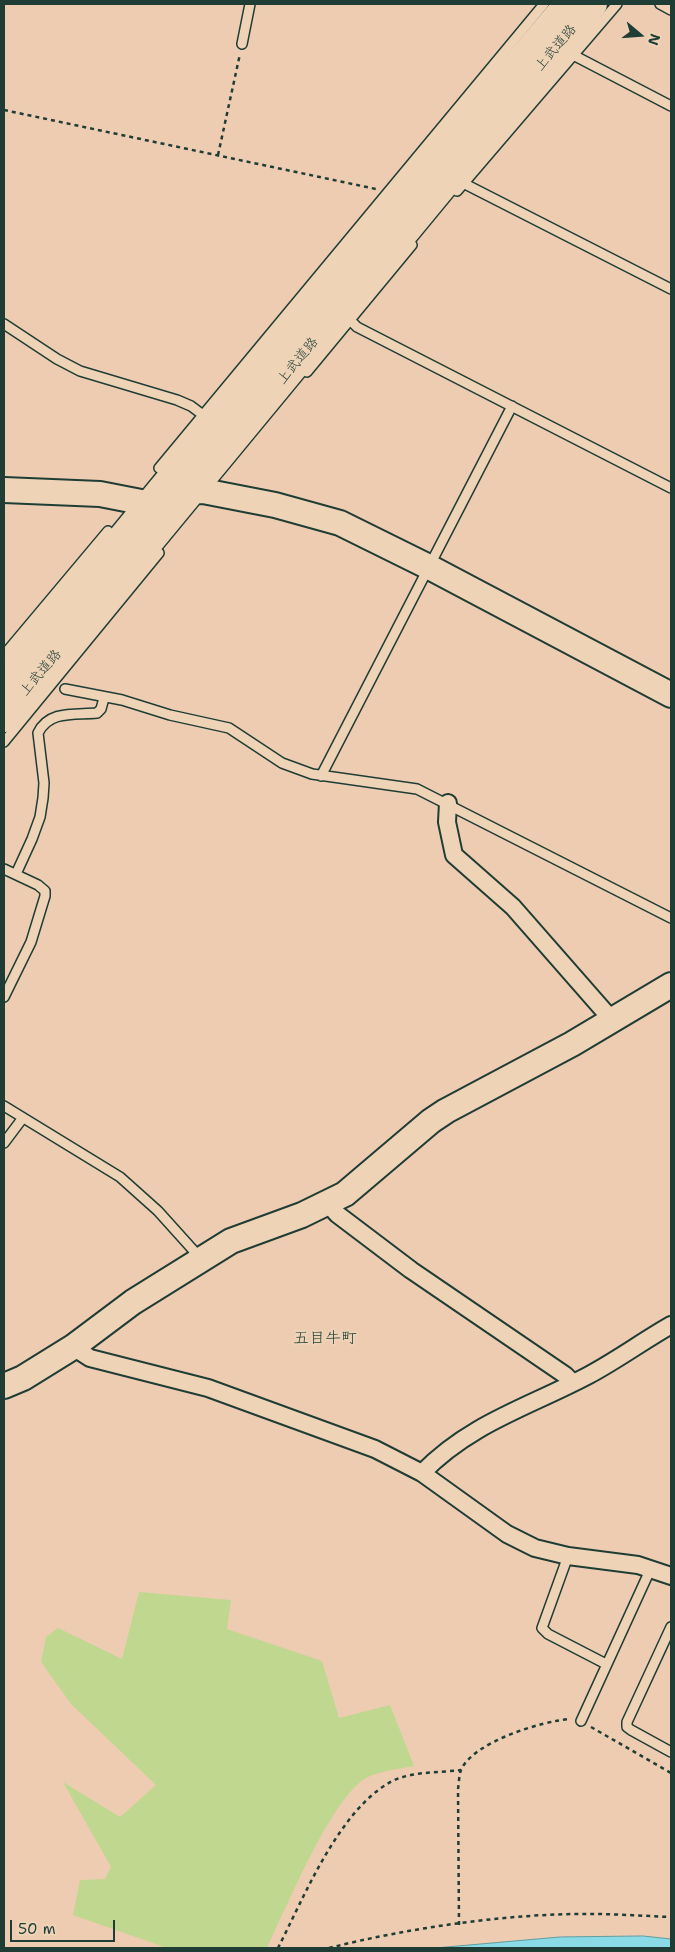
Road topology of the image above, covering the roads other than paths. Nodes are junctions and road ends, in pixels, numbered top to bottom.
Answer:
1 (250, 4) edge
2 (544, 4) edge
3 (568, 4) edge
4 (593, 4) edge
5 (617, 4) edge
6 (660, 4) edge
7 (671, 10) edge
8 (242, 44) road end
9 (575, 56) junction
10 (671, 106) edge
11 (463, 183) junction
12 (451, 198) dead end
13 (420, 236) dead end
14 (671, 290) edge
15 (350, 320) junction
16 (4, 324) edge
17 (284, 329) junction
18 (300, 380) dead end
19 (512, 406) junction
20 (203, 415) junction
21 (159, 468) dead end
22 (671, 488) edge
23 (4, 490) edge
24 (193, 491) junction
25 (154, 502) junction
26 (108, 531) dead end
27 (159, 553) dead end
28 (430, 568) junction
29 (73, 646) junction
30 (4, 655) edge
31 (4, 682) edge
32 (65, 689) dead end
33 (671, 695) edge
34 (104, 698) junction
35 (4, 718) edge
36 (4, 742) edge
37 (321, 776) junction
38 (448, 803) junction
39 (4, 868) edge
40 (16, 874) junction
41 (671, 918) edge
42 (671, 985) edge
43 (4, 997) edge
44 (612, 1020) junction
45 (4, 1106) edge
46 (22, 1119) junction
47 (4, 1143) edge
48 (328, 1204) junction
49 (199, 1260) junction
50 (671, 1325) edge
51 (73, 1347) junction
52 (573, 1382) junction
53 (4, 1386) edge
54 (422, 1473) junction
55 (568, 1556) junction
56 (651, 1568) junction
57 (671, 1576) edge
58 (671, 1627) edge
59 (606, 1664) junction
60 (581, 1721) road end
61 (671, 1752) edge

1 - 8 lane
2 - 17 lane
3 - 17 highway, 上武道路
4 - 24 highway, 上武道路
5 - 9 lane
6 - 7 lane
9 - 10 lane
9 - 11 lane
11 - 12 lane
11 - 14 lane
13 - 15 lane
15 - 18 lane
15 - 19 lane
16 - 20 lane
17 - 20 lane
17 - 25 highway, 上武道路
19 - 22 lane
19 - 28 lane
20 - 21 lane
23 - 25 street
24 - 25 street
24 - 28 street
24 - 29 highway, 上武道路
25 - 31 highway, 上武道路
26 - 30 lane
27 - 29 lane
28 - 33 street
28 - 37 lane
29 - 35 highway, 上武道路
29 - 36 lane
32 - 34 lane
34 - 37 lane
34 - 40 lane
37 - 38 lane
38 - 41 lane
38 - 44 street
39 - 40 lane
40 - 43 lane
42 - 44 street
44 - 48 street
45 - 46 lane
46 - 47 lane
46 - 49 lane
48 - 49 street
48 - 52 street
49 - 51 street
50 - 52 street
51 - 53 street
51 - 54 street
52 - 54 street
54 - 55 street
55 - 56 street
55 - 59 lane
56 - 57 street
56 - 59 lane
58 - 61 lane
59 - 60 lane

